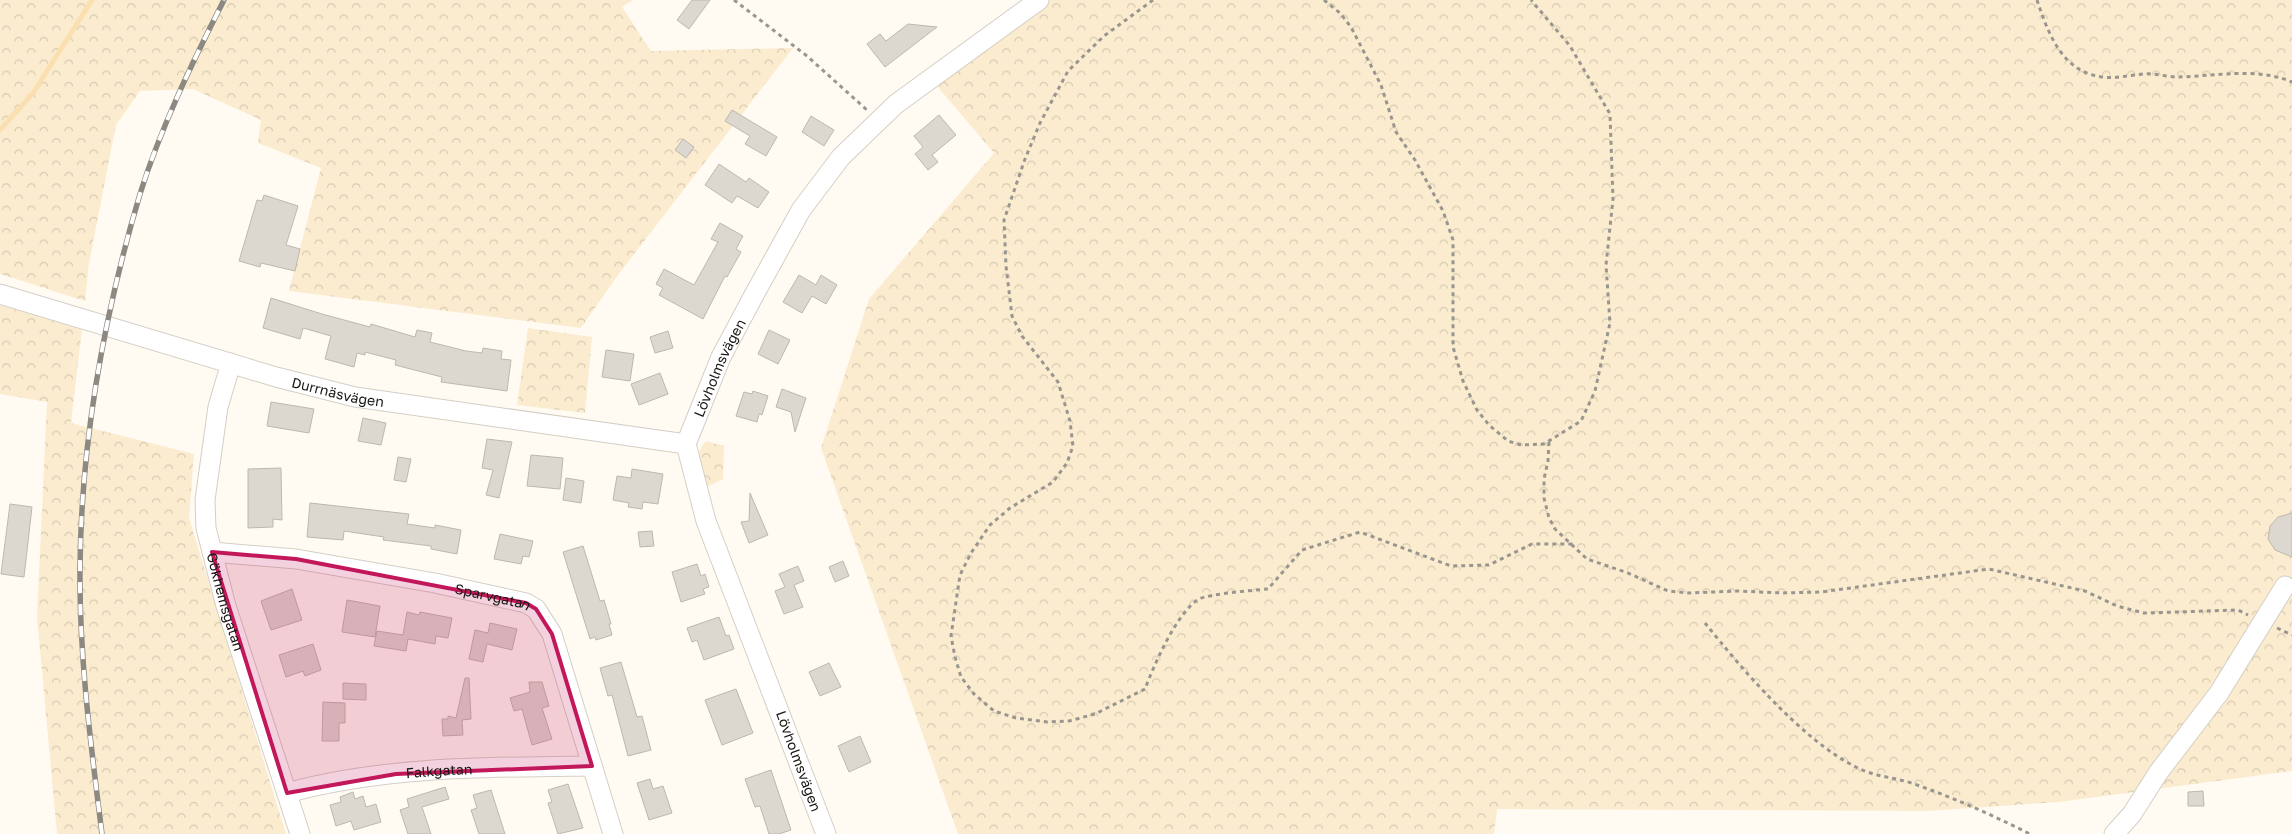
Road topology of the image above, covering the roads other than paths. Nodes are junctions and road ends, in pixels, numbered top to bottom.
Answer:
1 (1039, 0) edge
2 (0, 294) edge
3 (230, 363) junction
4 (686, 444) junction
5 (212, 552) junction
6 (2284, 586) dead end
7 (592, 766) junction
8 (288, 793) junction
9 (300, 834) edge
10 (613, 834) edge
11 (826, 834) edge
12 (2114, 834) edge

1 - 4 street, Lövholmsvägen
2 - 3 street, Durrnäsvägen
3 - 4 street, Durrnäsvägen
3 - 5 street, Gökhemsgatan
4 - 11 street, Lövholmsvägen
5 - 7 street, Sparvgatan
5 - 8 street, Gökhemsgatan
6 - 12 street
7 - 8 street, Falkgatan
7 - 10 street, Sparvgatan
8 - 9 street, Gökhemsgatan

